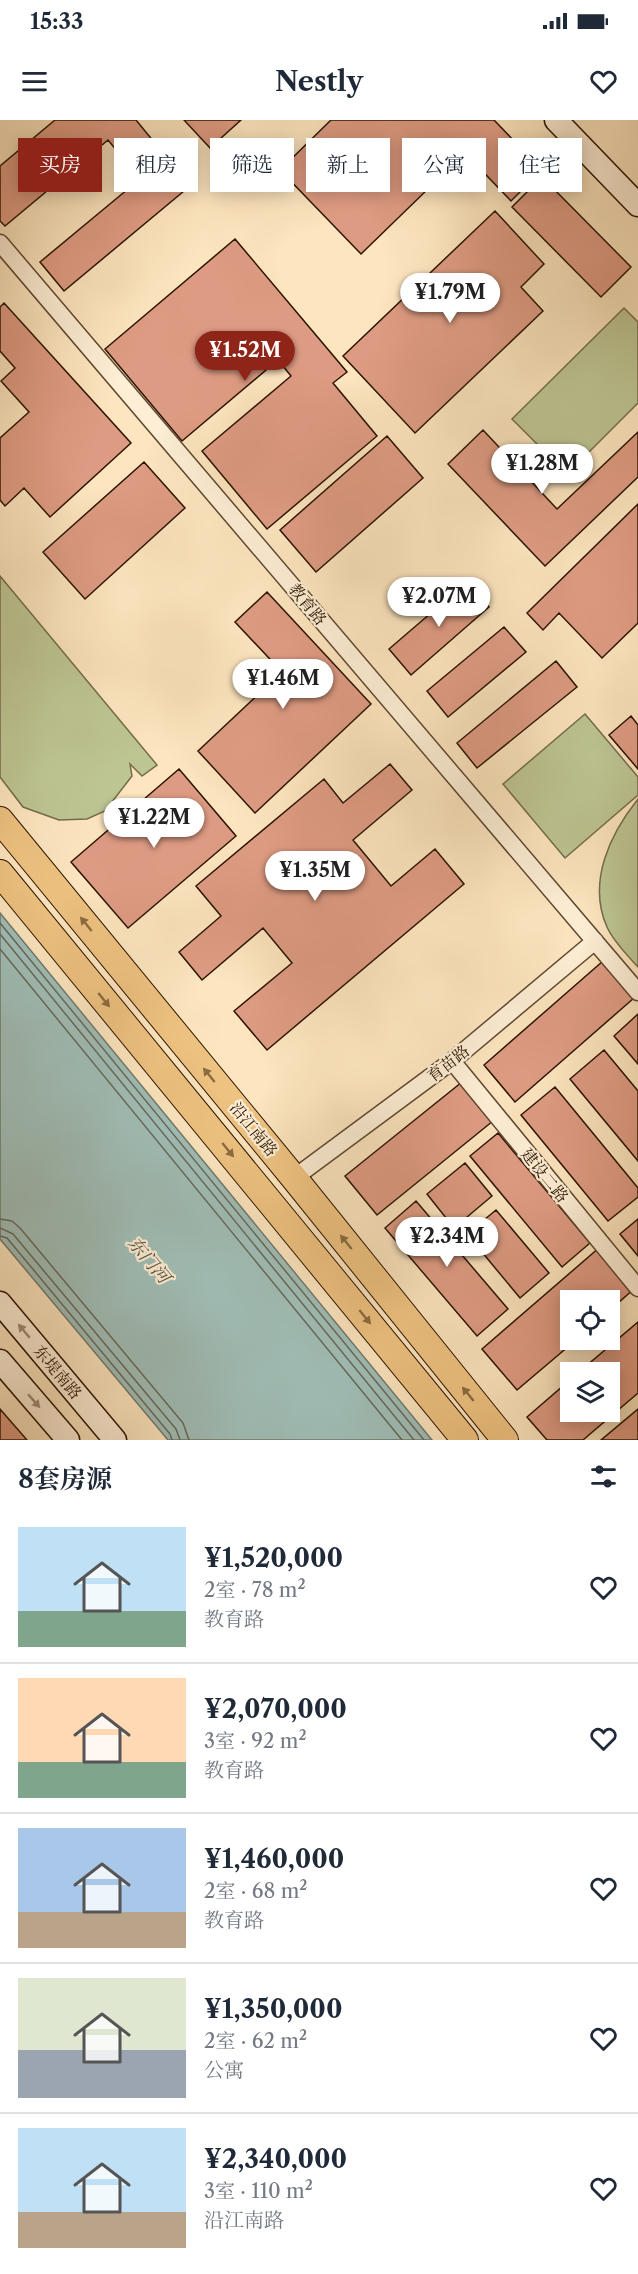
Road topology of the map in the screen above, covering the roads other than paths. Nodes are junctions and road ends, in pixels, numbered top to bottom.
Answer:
1 (556, 120) edge
2 (638, 205) edge
3 (0, 243) edge
4 (0, 820) edge
5 (0, 873) edge
6 (595, 941) junction
7 (638, 993) edge
8 (452, 1061) junction
9 (294, 1178) junction
10 (638, 1288) edge
11 (0, 1303) edge
12 (0, 1361) edge
13 (68, 1440) edge
14 (116, 1440) edge
15 (465, 1440) edge
16 (505, 1440) edge

1 - 2 main road
3 - 6 street, 教育路
9 -> 4 main road, 沿江南路
5 -> 15 main road, 沿江南路
6 - 7 street, 教育路
6 - 8 street, 育苗路
8 - 9 street, 育苗路
8 - 10 street, 建设二路
16 -> 9 main road, 沿江南路
14 -> 11 main road, 东堤南路
12 -> 13 main road

